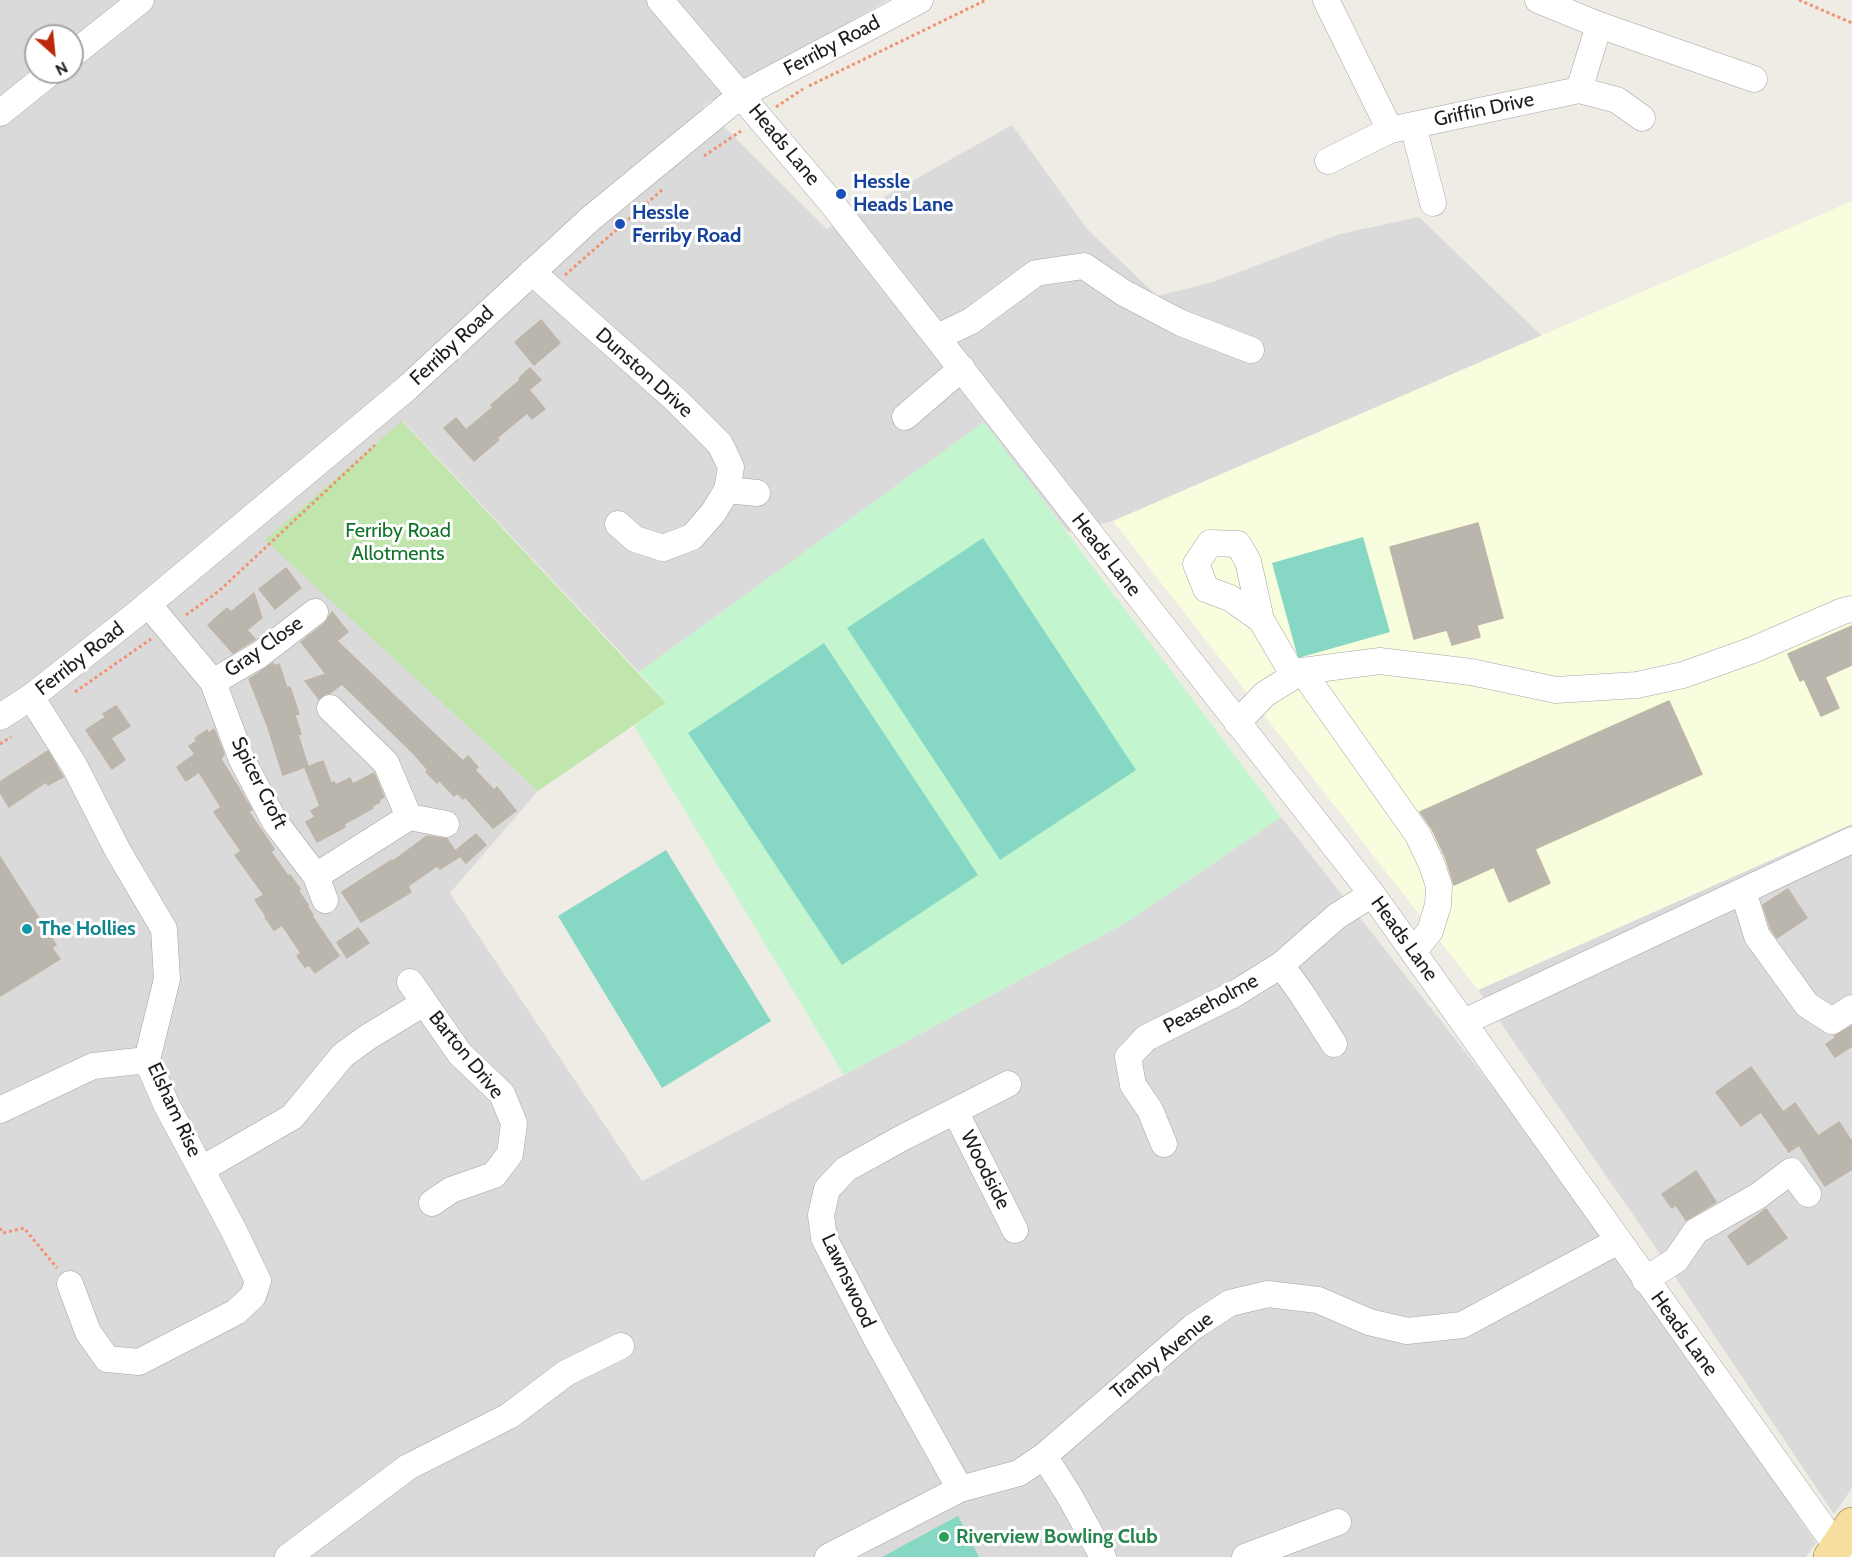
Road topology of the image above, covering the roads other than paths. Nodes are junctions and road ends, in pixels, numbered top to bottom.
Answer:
1 (141, 0) edge
2 (660, 0) edge
3 (920, 0) edge
4 (1326, 0) edge
5 (1538, 0) edge
6 (1599, 25) junction
7 (84, 45) edge
8 (1754, 79) dead end
9 (36, 84) edge
10 (1579, 90) junction
11 (741, 95) junction
12 (0, 113) edge
13 (1642, 118) dead end
14 (1401, 128) junction
15 (1328, 161) dead end
16 (1433, 203) dead end
17 (532, 272) junction
18 (938, 337) junction
19 (1251, 350) dead end
20 (962, 368) junction
21 (905, 417) dead end
22 (728, 490) junction
23 (757, 493) dead end
24 (618, 524) dead end
25 (148, 604) junction
26 (1852, 609) edge
27 (315, 612) dead end
28 (1261, 620) dead end
29 (1298, 674) junction
30 (213, 682) junction
31 (31, 697) junction
32 (330, 708) dead end
33 (1237, 723) junction
34 (10, 724) edge
35 (409, 817) junction
36 (446, 824) dead end
37 (1852, 840) edge
38 (316, 876) junction
39 (1743, 891) junction
40 (1372, 894) junction
41 (326, 900) dead end
42 (1413, 952) junction
43 (1281, 965) junction
44 (410, 982) dead end
45 (424, 1003) junction
46 (1852, 1008) edge
47 (1464, 1022) junction
48 (1334, 1044) dead end
49 (147, 1060) junction
50 (1008, 1084) dead end
51 (0, 1110) edge
52 (955, 1111) junction
53 (1164, 1144) dead end
54 (202, 1169) junction
55 (1808, 1194) dead end
56 (432, 1203) dead end
57 (1015, 1230) dead end
58 (1618, 1241) junction
59 (1645, 1280) junction
60 (70, 1284) road end
61 (621, 1346) dead end
62 (1044, 1456) junction
63 (960, 1489) junction
64 (1338, 1522) dead end
65 (1841, 1546) edge
66 (858, 1550) edge
67 (288, 1557) edge
68 (828, 1557) edge
69 (1103, 1557) edge
70 (1245, 1557) edge

1 - 7 street
2 - 11 street, Heads Lane
3 - 11 street, Ferriby Road
4 - 14 street
5 - 6 street
6 - 8 street
6 - 10 street
9 - 12 street
10 - 13 street, Griffin Drive
10 - 14 street, Griffin Drive
11 - 17 street, Ferriby Road
11 - 18 street, Heads Lane
14 - 15 street, Griffin Drive
14 - 16 street
17 - 22 street, Dunston Drive
17 - 25 street, Ferriby Road
18 - 19 street
18 - 20 street, Heads Lane
20 - 21 street
20 - 33 street, Heads Lane
22 - 23 street
22 - 24 street
25 - 30 street, Spicer Croft
25 - 31 street, Ferriby Road
26 - 29 street
27 - 30 street, Gray Close
28 - 29 street
29 - 33 street
29 - 42 street
30 - 38 street, Spicer Croft
31 - 34 street, Ferriby Road
31 - 49 street, Elsham Rise
32 - 35 street
33 - 40 street, Heads Lane
35 - 36 street
35 - 38 street
37 - 39 street
38 - 41 street, Spicer Croft
39 - 46 street
39 - 47 street
40 - 42 street, Heads Lane
40 - 43 street, Peaseholme
42 - 47 street, Heads Lane
43 - 48 street
43 - 53 street, Peaseholme
44 - 45 street, Barton Drive
45 - 54 street, Barton Drive
45 - 56 street, Barton Drive
47 - 58 street, Heads Lane
49 - 51 street
49 - 54 street, Elsham Rise
50 - 52 street, Lawnswood
52 - 57 street, Woodside
52 - 63 street, Lawnswood
54 - 60 street, Elsham Rise
55 - 59 street
58 - 59 street, Heads Lane
58 - 62 street, Tranby Avenue
59 - 65 street, Heads Lane
61 - 67 street
62 - 63 street, Tranby Avenue
62 - 69 street
63 - 66 street, Tranby Avenue
64 - 70 street
66 - 68 street, Tranby Avenue

